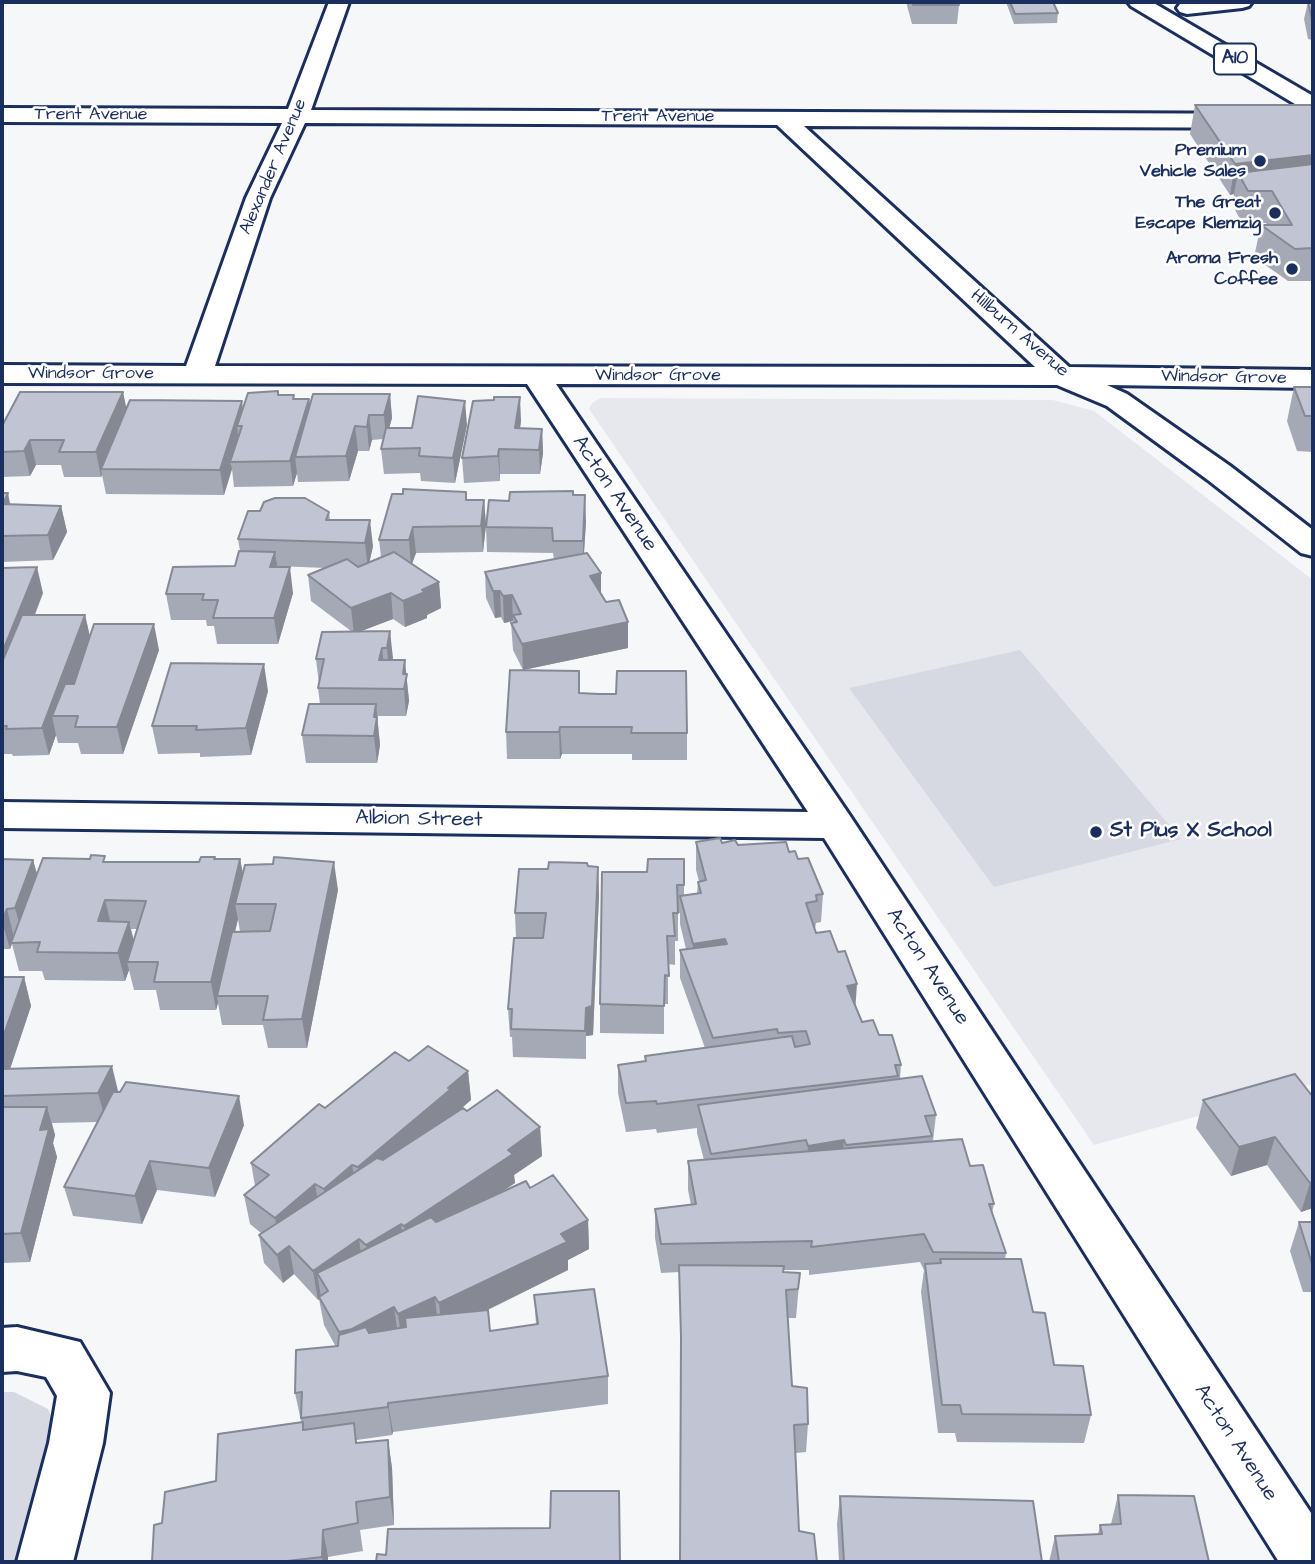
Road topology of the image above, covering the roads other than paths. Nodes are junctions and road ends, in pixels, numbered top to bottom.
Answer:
1 (339, 2) edge
2 (1242, 2) edge
3 (1182, 5) edge
4 (1147, 7) edge
5 (1244, 41) dead end
6 (1313, 105) edge
7 (2, 115) edge
8 (297, 116) junction
9 (781, 117) junction
10 (1313, 121) edge
11 (198, 373) junction
12 (2, 374) edge
13 (536, 376) junction
14 (1061, 376) junction
15 (1313, 380) edge
16 (1313, 546) edge
17 (2, 815) edge
18 (836, 825) junction
19 (2, 1349) edge
20 (45, 1562) edge
21 (1311, 1562) edge

1 - 8 main road, Alexander Avenue
2 - 3 main road
3 - 4 main road
3 - 5 main road, A10
4 - 6 main road, A10
7 - 8 main road, Trent Avenue
8 - 9 main road, Trent Avenue
8 - 11 main road, Alexander Avenue
9 - 10 main road, Trent Avenue
9 - 14 main road, Hillburn Avenue
11 - 12 main road, Windsor Grove
11 - 13 main road, Windsor Grove
13 - 14 main road, Windsor Grove
13 - 18 main road, Acton Avenue
14 - 15 main road, Windsor Grove
14 - 16 main road, Hillburn Avenue
17 - 18 main road, Albion Street
18 - 21 main road, Acton Avenue
19 - 20 main road

